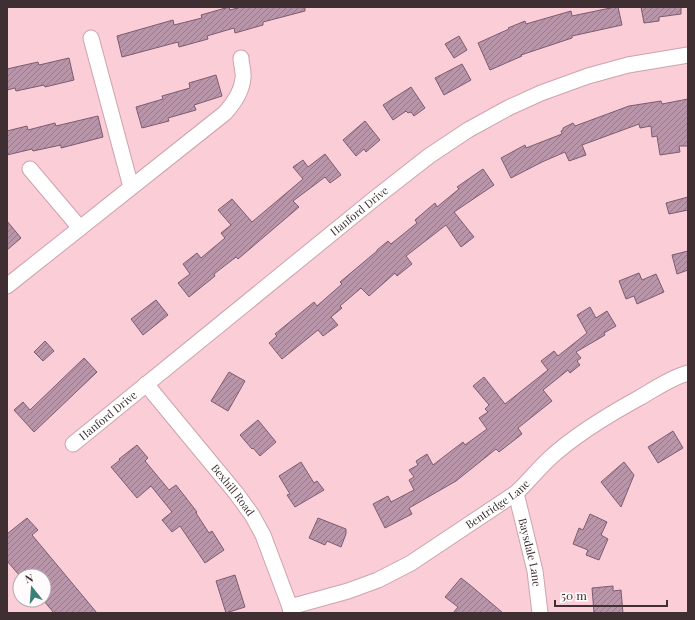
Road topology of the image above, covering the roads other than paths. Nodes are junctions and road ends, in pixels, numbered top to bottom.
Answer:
1 (91, 38) dead end
2 (688, 55) edge
3 (240, 58) dead end
4 (30, 169) dead end
5 (131, 187) junction
6 (80, 228) junction
7 (7, 286) edge
8 (688, 373) edge
9 (146, 384) junction
10 (73, 444) dead end
11 (516, 492) junction
12 (290, 610) edge
13 (540, 613) edge

1 - 5 street
2 - 9 street, Hanford Drive
3 - 5 street
4 - 6 street
5 - 6 street
6 - 7 street
8 - 11 street, Bentridge Lane
9 - 10 street, Hanford Drive
9 - 12 street, Bexhill Road
11 - 12 street, Bentridge Lane
11 - 13 street, Baysdale Lane

